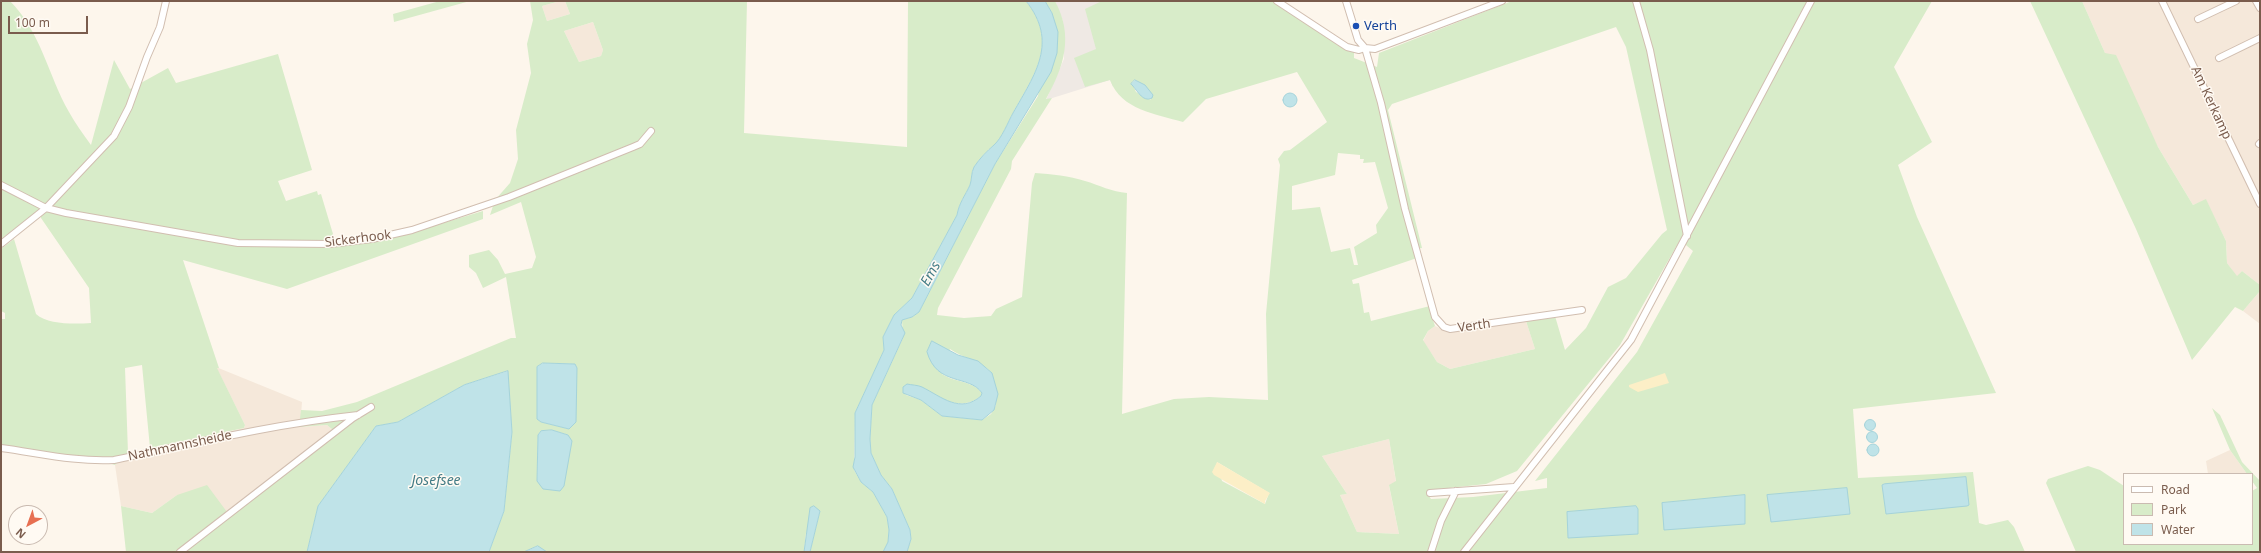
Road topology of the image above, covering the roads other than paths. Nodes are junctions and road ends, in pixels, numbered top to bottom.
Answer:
1 (166, 1) edge
2 (1278, 1) edge
3 (1346, 1) edge
4 (1502, 1) edge
5 (1636, 1) edge
6 (1811, 1) edge
7 (2162, 1) edge
8 (2236, 1) edge
9 (2256, 1) edge
10 (2260, 8) edge
11 (2198, 19) dead end
12 (2260, 38) edge
13 (1365, 48) junction
14 (2219, 58) dead end
15 (651, 131) dead end
16 (1, 185) edge
17 (2260, 204) edge
18 (46, 208) junction
19 (1687, 236) junction
20 (1, 244) edge
21 (1582, 310) dead end
22 (371, 407) dead end
23 (358, 415) junction
24 (1, 448) edge
25 (1514, 487) junction
26 (1456, 491) junction
27 (1430, 493) dead end
28 (180, 552) edge
29 (1430, 552) edge
30 (1464, 552) edge

1 - 18 street
2 - 13 street
3 - 13 street, Verth
4 - 13 street
5 - 19 street
6 - 19 street
7 - 17 street, Am Kerkamp
8 - 11 street
9 - 10 street
12 - 14 street
13 - 21 street, Verth
15 - 18 street, Sickerhook
16 - 18 street, Sickerhook
18 - 20 street
19 - 25 street
22 - 23 street, Nathmannsheide
23 - 24 street, Nathmannsheide
23 - 28 street, Nathmannsheide
25 - 26 street
25 - 30 street
26 - 27 street
26 - 29 street

